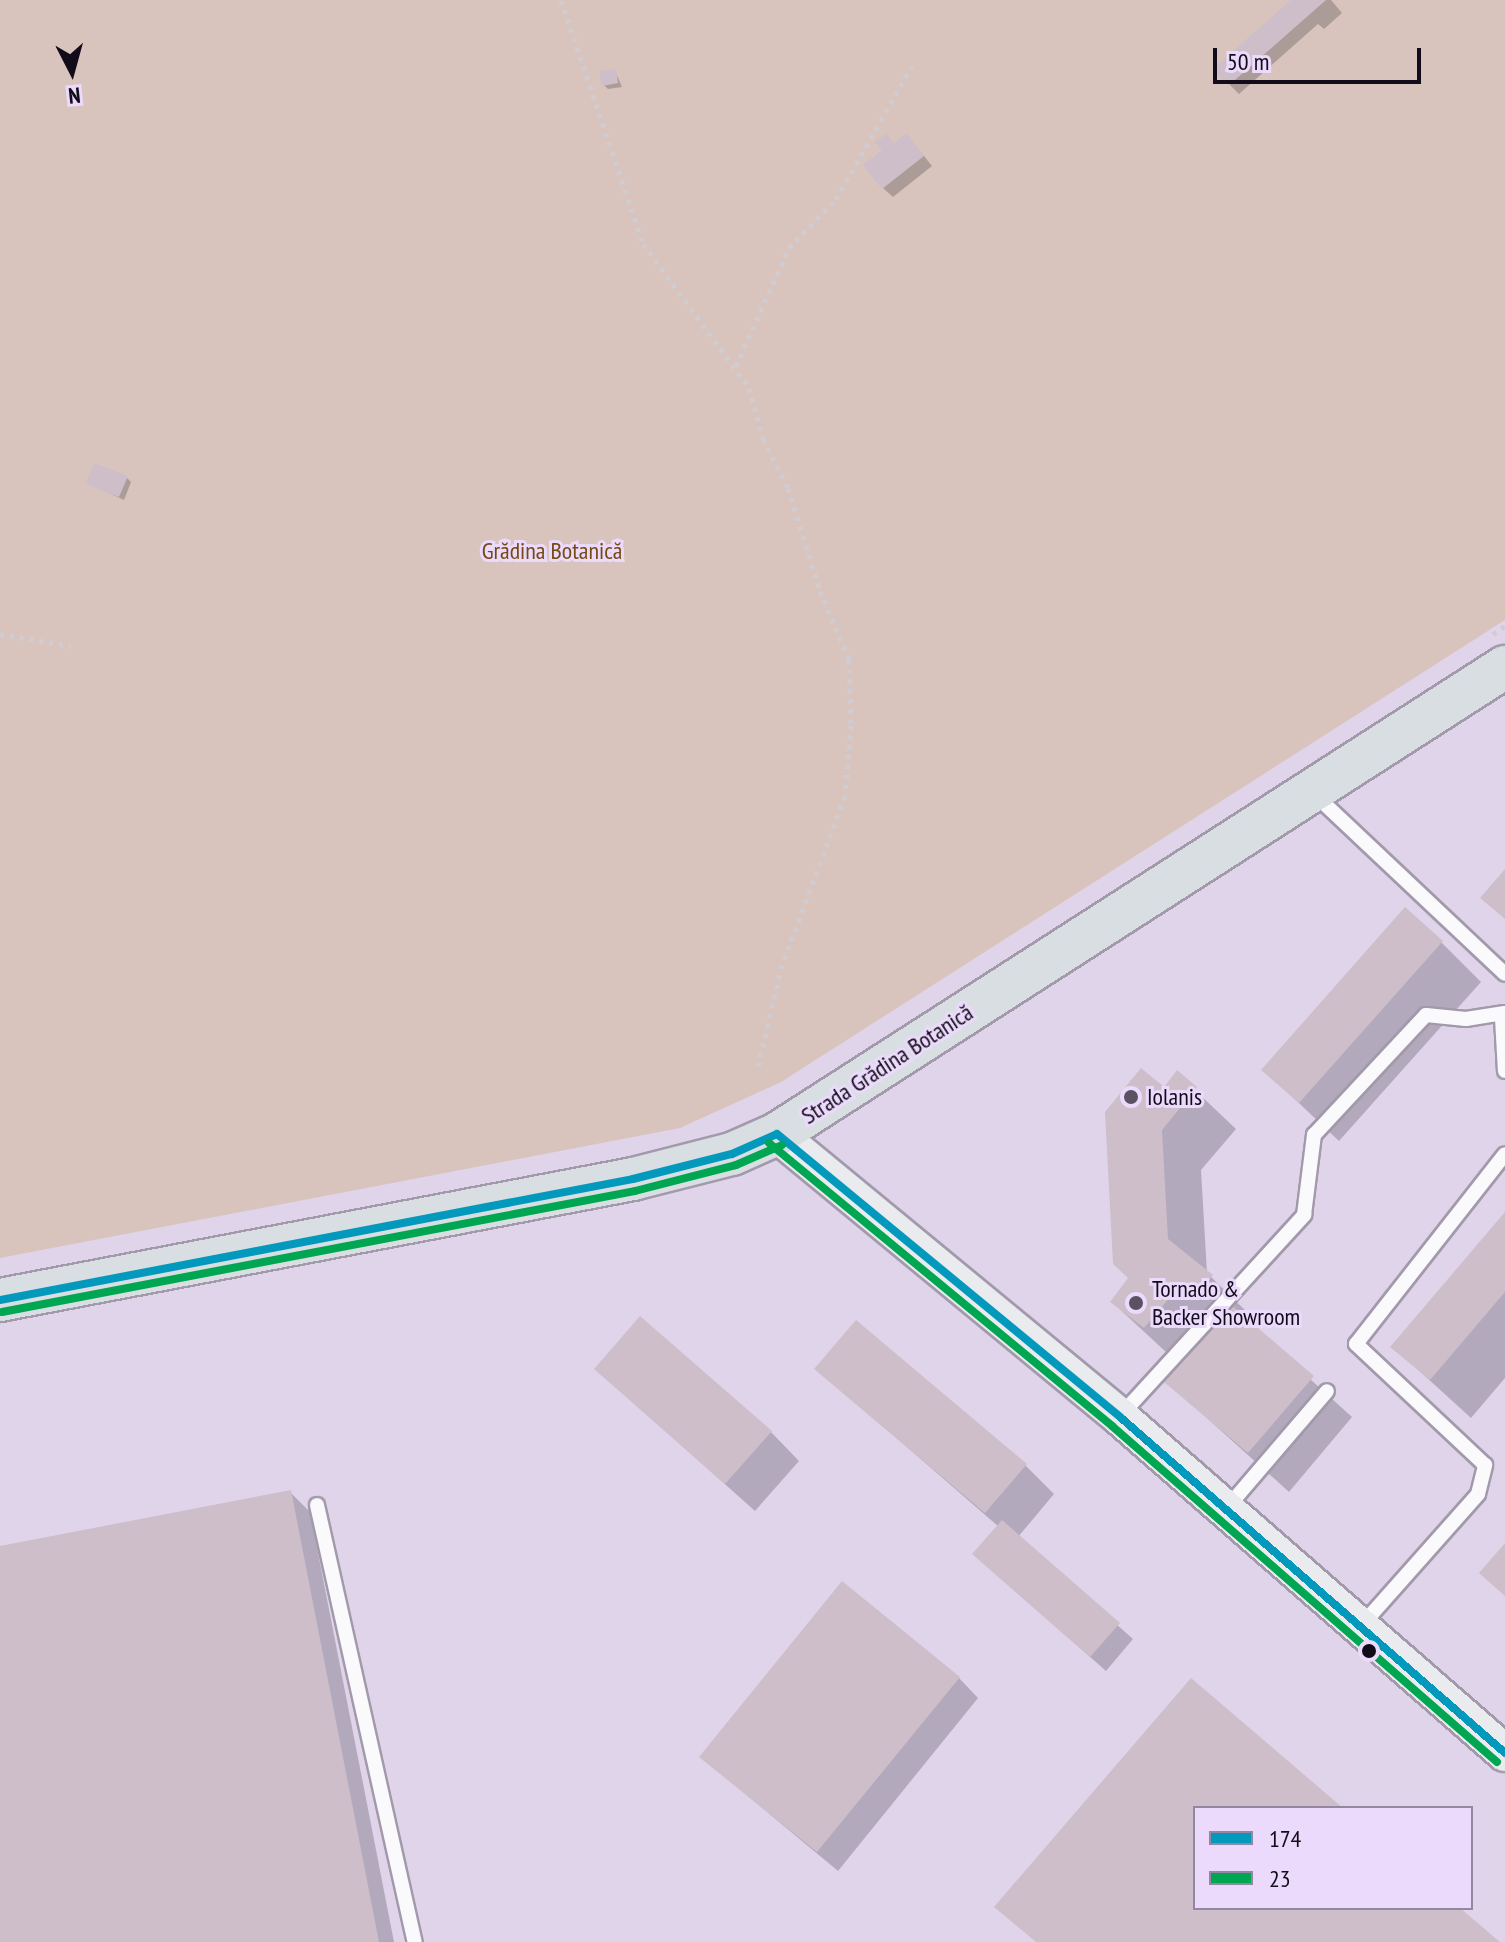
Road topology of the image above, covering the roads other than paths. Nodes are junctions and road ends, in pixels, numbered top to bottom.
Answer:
1 (1493, 654) edge
2 (1311, 791) junction
3 (1505, 974) edge
4 (1503, 1015) edge
5 (1505, 1071) edge
6 (777, 1134) junction
7 (1505, 1154) edge
8 (0, 1300) edge
9 (1327, 1391) dead end
10 (1120, 1417) junction
11 (317, 1505) dead end
12 (1225, 1510) junction
13 (1359, 1628) junction
14 (1505, 1753) edge
15 (415, 1942) edge

1 - 2 main road, Strada Grădina Botanică
2 - 3 lane
2 - 6 main road, Strada Grădina Botanică
4 - 5 lane
4 - 10 lane
6 - 8 main road, Strada Grădina Botanică
6 - 10 main road
7 - 13 lane
9 - 12 lane
10 - 12 main road
11 - 15 lane
12 - 13 main road
13 - 14 main road

